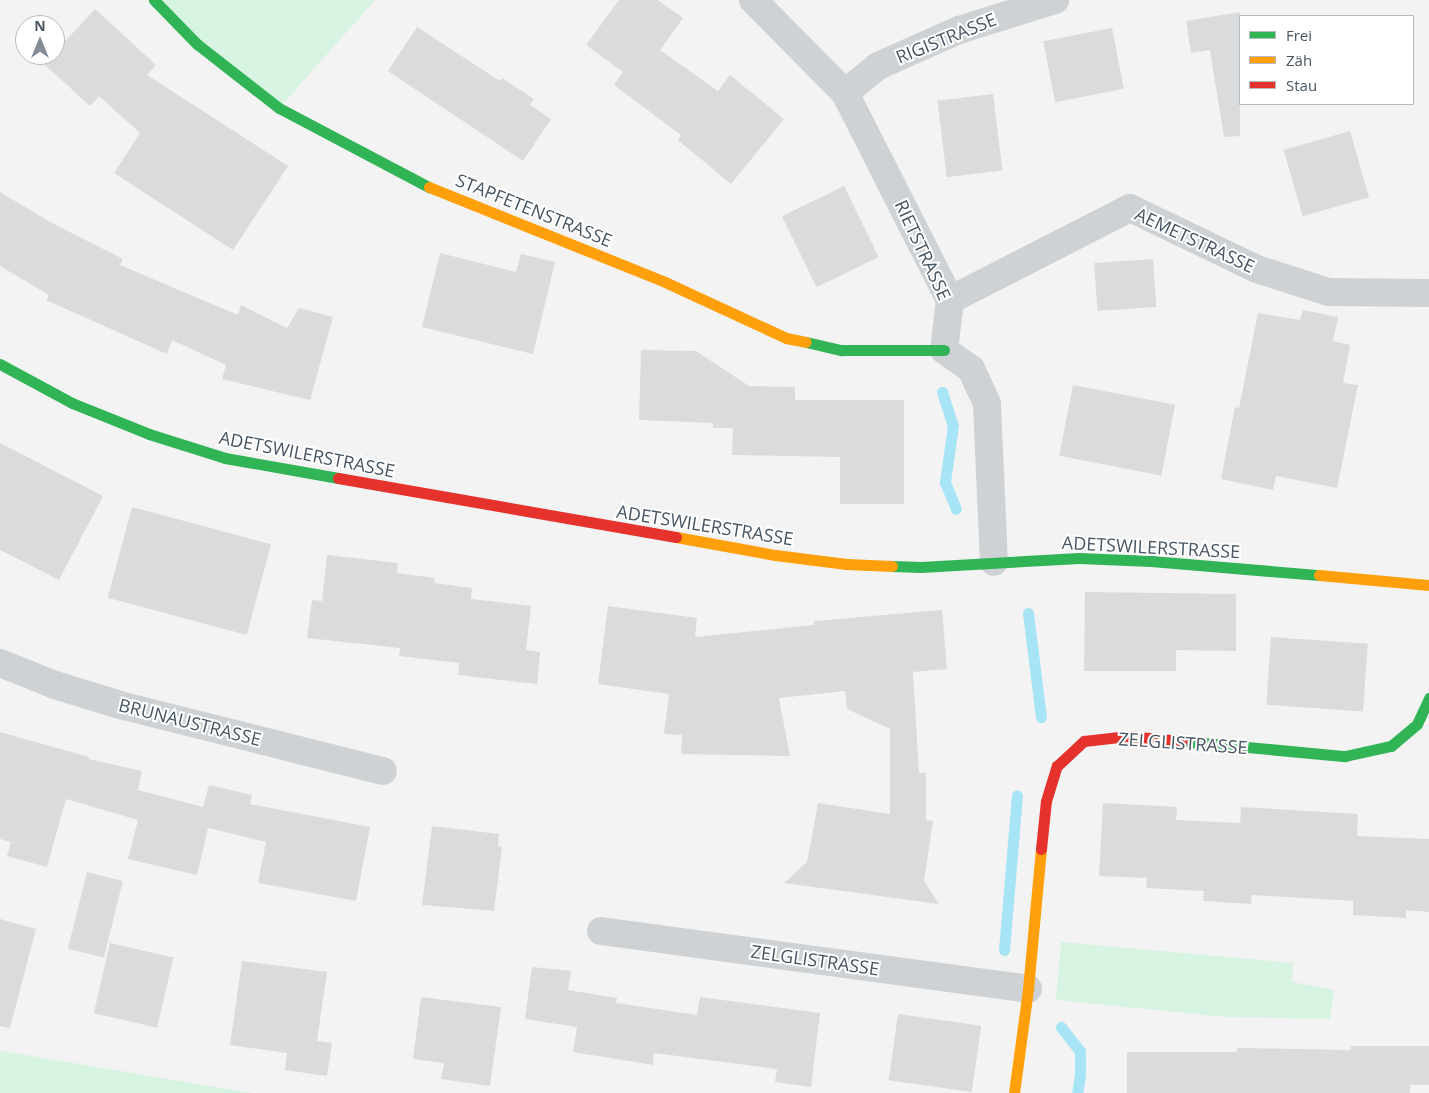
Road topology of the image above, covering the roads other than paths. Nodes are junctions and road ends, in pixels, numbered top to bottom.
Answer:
1 (154, 0) edge
2 (753, 0) edge
3 (1055, 0) edge
4 (845, 93) junction
5 (1429, 293) edge
6 (950, 300) junction
7 (944, 350) junction
8 (0, 364) edge
9 (994, 562) junction
10 (1429, 585) edge
11 (0, 663) edge
12 (1429, 698) edge
13 (383, 771) dead end
14 (601, 931) dead end
15 (1028, 989) junction
16 (1014, 1093) edge

1 - 7 street, STAPFETENSTRASSE
2 - 4 street, RIETSTRASSE
3 - 4 street, RIGISTRASSE
4 - 6 street, RIETSTRASSE
5 - 6 street, AEMETSTRASSE
6 - 7 street, RIETSTRASSE
7 - 9 street
8 - 9 street, ADETSWILERSTRASSE
9 - 10 street, ADETSWILERSTRASSE
11 - 13 street, BRUNAUSTRASSE
12 - 15 street, ZELGLISTRASSE
14 - 15 street, ZELGLISTRASSE
15 - 16 street, ZELGLISTRASSE

